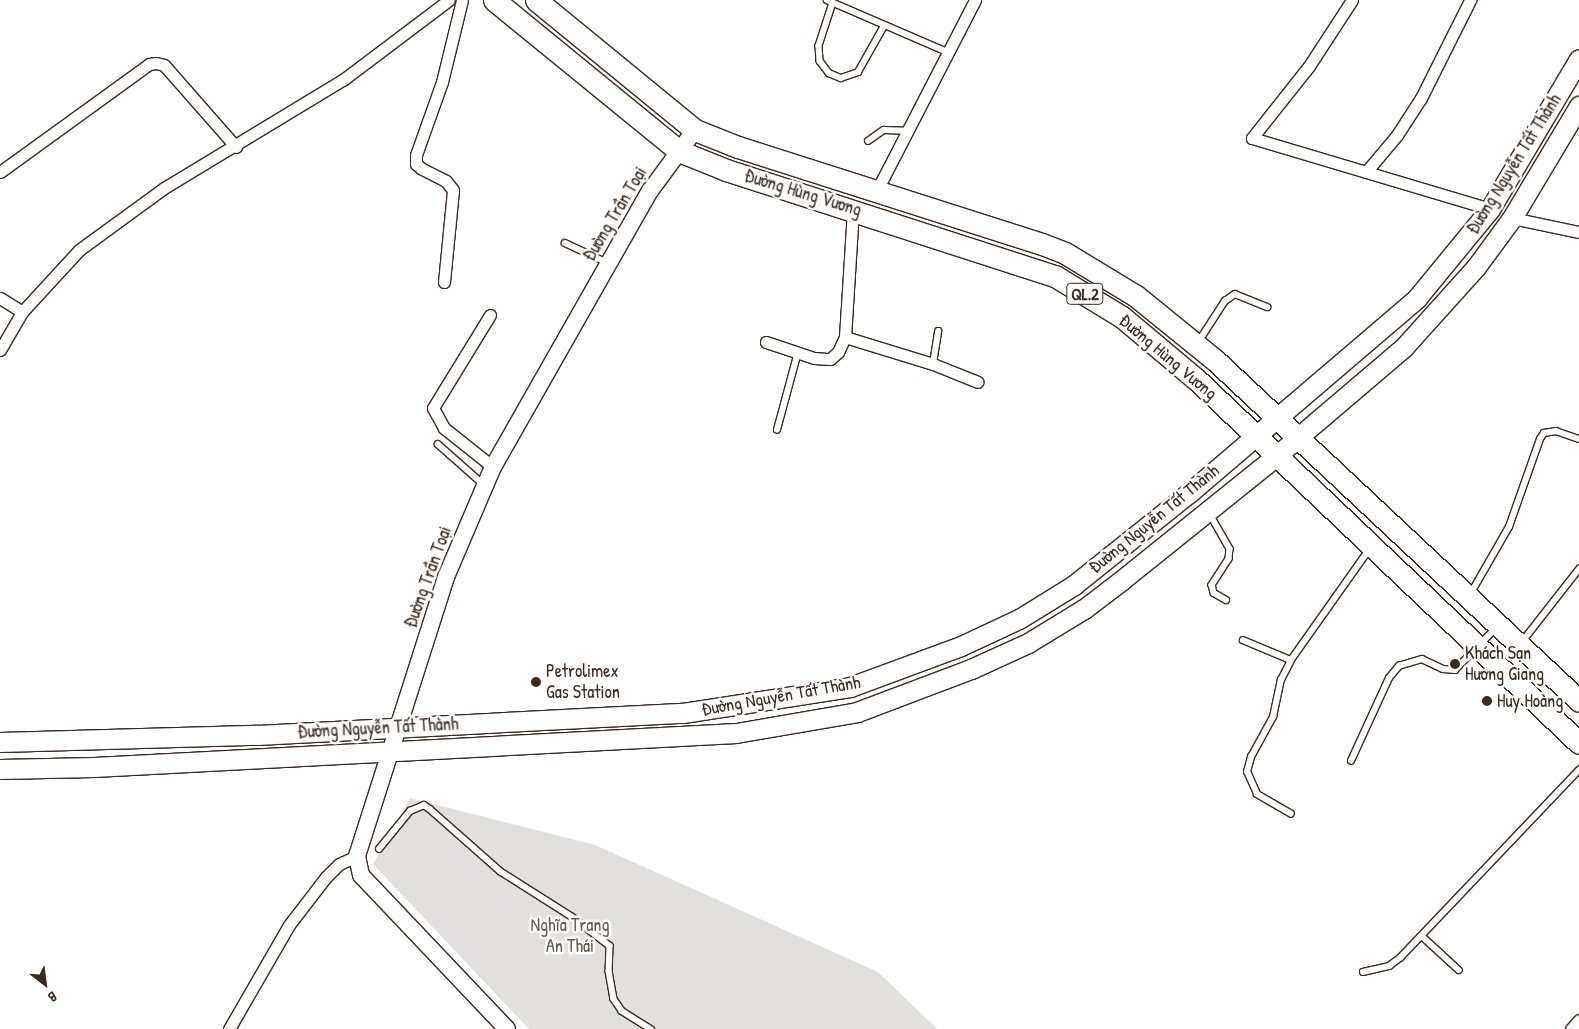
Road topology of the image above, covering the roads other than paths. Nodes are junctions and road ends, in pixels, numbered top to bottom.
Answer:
1 (449, 0) edge
2 (462, 0) edge
3 (494, 0) edge
4 (536, 0) edge
5 (827, 0) edge
6 (975, 0) edge
7 (1352, 0) edge
8 (1470, 0) edge
9 (833, 4) junction
10 (884, 26) junction
11 (948, 52) junction
12 (1576, 69) edge
13 (1579, 106) edge
14 (695, 130) junction
15 (907, 131) junction
16 (868, 141) dead end
17 (236, 147) junction
18 (679, 151) junction
19 (0, 172) edge
20 (1366, 172) junction
21 (877, 190) junction
22 (853, 209) junction
23 (1485, 215) junction
24 (1512, 218) junction
25 (1579, 232) edge
26 (565, 243) dead end
27 (608, 263) junction
28 (444, 282) dead end
29 (0, 298) edge
30 (1267, 307) dead end
31 (22, 312) junction
32 (490, 316) dead end
33 (938, 331) dead end
34 (844, 338) junction
35 (766, 342) dead end
36 (1196, 345) junction
37 (0, 350) edge
38 (798, 352) junction
39 (933, 364) junction
40 (978, 382) dead end
41 (1275, 417) junction
42 (777, 430) dead end
43 (1254, 435) junction
44 (1297, 438) junction
45 (1579, 439) edge
46 (438, 444) dead end
47 (1276, 456) junction
48 (493, 467) junction
49 (485, 485) junction
50 (1208, 512) junction
51 (1372, 546) junction
52 (1579, 569) edge
53 (1467, 598) junction
54 (1226, 600) dead end
55 (1498, 626) junction
56 (1243, 640) dead end
57 (1519, 646) junction
58 (1479, 648) junction
59 (1291, 660) junction
60 (1578, 697) edge
61 (541, 720) junction
62 (399, 727) junction
63 (0, 742) edge
64 (1579, 743) edge
65 (542, 745) junction
66 (392, 752) junction
67 (1350, 762) dead end
68 (0, 769) edge
69 (1579, 770) edge
70 (1291, 814) dead end
71 (378, 849) dead end
72 (357, 856) junction
73 (1422, 936) junction
74 (1459, 970) dead end
75 (1363, 972) dead end
76 (1579, 1020) edge
77 (229, 1029) edge
78 (507, 1029) edge
79 (650, 1029) edge
80 (1571, 1029) edge

1 - 17 street
2 - 28 street
3 - 18 highway, Đường Hùng Vương / QL.2
4 - 14 highway, Đường Hùng Vương / QL.2
5 - 9 lane
6 - 11 street
7 - 20 street
8 - 20 street
9 - 10 lane
9 - 10 lane
10 - 11 lane
11 - 15 street
12 - 23 main road, Đường Nguyễn Tất Thành
13 - 24 main road, Đường Nguyễn Tất Thành
14 - 18 street, Đường Trần Toại
14 - 21 highway, Đường Hùng Vương / QL.2
15 - 16 lane
15 - 21 street
17 - 19 street
17 - 31 street
18 - 22 highway, Đường Hùng Vương / QL.2
18 - 27 street, Đường Trần Toại
20 - 23 street
21 - 36 highway, Đường Hùng Vương / QL.2
22 - 34 street
22 - 43 highway, Đường Hùng Vương / QL.2
23 - 41 main road, Đường Nguyễn Tất Thành
24 - 25 street
24 - 44 main road, Đường Nguyễn Tất Thành
26 - 27 lane
27 - 48 street, Đường Trần Toại
29 - 31 street
30 - 36 lane
31 - 37 street
32 - 48 street
33 - 39 lane
34 - 38 street
34 - 39 street
35 - 38 street
36 - 41 highway, Đường Hùng Vương / QL.2
38 - 42 lane
39 - 40 street
41 - 43 main road, Đường Nguyễn Tất Thành
41 - 44 highway, Đường Hùng Vương / QL.2
43 - 47 highway, Đường Hùng Vương / QL.2
43 - 61 main road, Đường Nguyễn Tất Thành
44 - 47 main road, Đường Nguyễn Tất Thành
44 - 53 highway, Đường Hùng Vương / QL.2
45 - 53 lane
46 - 49 lane
47 - 50 main road, Đường Nguyễn Tất Thành
47 - 51 highway, Đường Hùng Vương / QL.2
48 - 49 street, Đường Trần Toại
49 - 62 street, Đường Trần Toại
50 - 54 lane
50 - 65 main road, Đường Nguyễn Tất Thành
51 - 58 highway, Đường Hùng Vương / QL.2
51 - 59 lane
52 - 57 lane
53 - 55 highway, Đường Hùng Vương / QL.2
55 - 57 highway, Đường Hùng Vương / QL.2
55 - 58 lane
56 - 59 lane
57 - 60 highway, Đường Hùng Vương / QL.2
58 - 64 highway, Đường Hùng Vương / QL.2
58 - 67 lane
59 - 70 lane
61 - 62 main road, Đường Nguyễn Tất Thành
61 - 65 main road
62 - 63 main road, Đường Nguyễn Tất Thành
62 - 66 street, Đường Trần Toại
65 - 66 main road, Đường Nguyễn Tất Thành
66 - 68 main road, Đường Nguyễn Tất Thành
66 - 72 street, Đường Trần Toại
69 - 73 lane
71 - 79 lane
72 - 77 street
72 - 78 street
73 - 74 lane
73 - 75 lane
76 - 80 street

